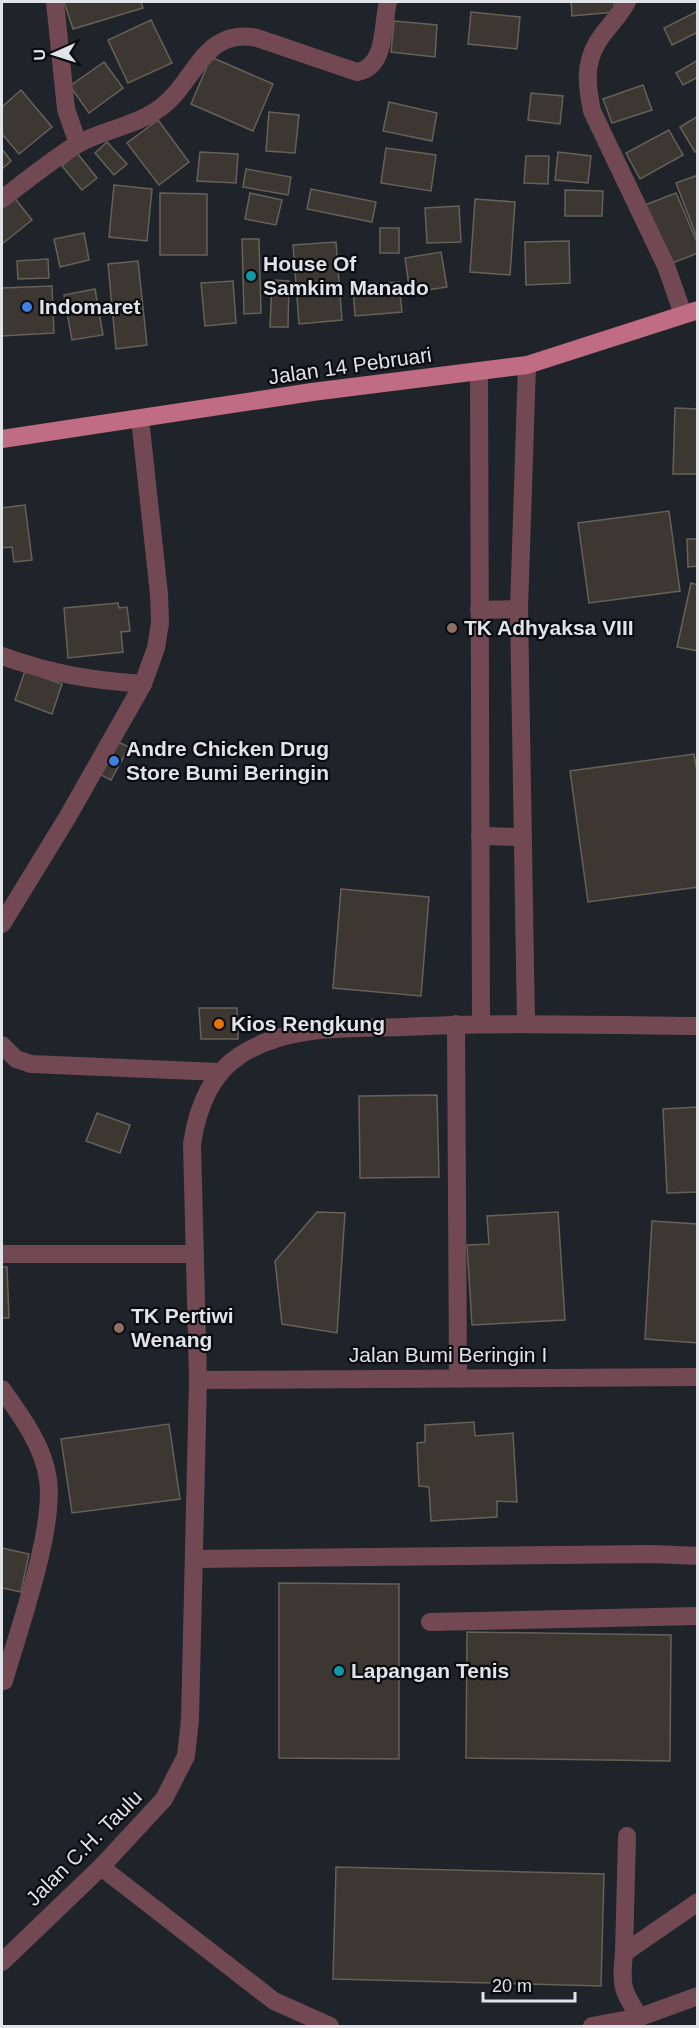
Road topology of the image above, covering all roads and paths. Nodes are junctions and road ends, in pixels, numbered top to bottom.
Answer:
1 (55, 2) edge
2 (387, 2) edge
3 (627, 2) edge
4 (78, 144) junction
5 (2, 199) edge
6 (690, 312) edge
7 (527, 365) junction
8 (479, 371) junction
9 (140, 419) junction
10 (2, 439) edge
11 (519, 609) junction
12 (479, 610) junction
13 (2, 656) edge
14 (143, 684) junction
15 (480, 836) junction
16 (522, 837) junction
17 (2, 922) edge
18 (456, 1024) junction
19 (481, 1024) junction
20 (526, 1024) junction
21 (698, 1026) edge
22 (2, 1045) edge
23 (220, 1072) junction
24 (2, 1254) edge
25 (195, 1254) junction
26 (458, 1377) junction
27 (698, 1377) edge
28 (198, 1380) junction
29 (2, 1389) edge
30 (698, 1556) edge
31 (194, 1559) junction
32 (698, 1616) edge
33 (430, 1622) dead end
34 (4, 1681) dead end
35 (627, 1836) dead end
36 (101, 1867) junction
37 (698, 1902) edge
38 (624, 1953) junction
39 (2, 1962) edge
40 (698, 1996) edge
41 (640, 2017) junction
42 (330, 2026) edge
43 (592, 2026) edge

1 - 4 street
2 - 4 street
3 - 6 street
4 - 5 street
6 - 7 main road, Jalan 14 Pebruari
7 - 8 main road, Jalan 14 Pebruari
7 - 11 street
8 - 9 main road, Jalan 14 Pebruari
8 - 12 street
9 - 10 main road, Jalan 14 Pebruari
9 - 14 street
11 - 12 street
11 - 16 street
12 - 15 street
13 - 14 street
14 - 17 street
15 - 16 street
15 - 19 street
16 - 20 street
18 - 19 street, Jalan C.H. Taulu
18 - 23 street, Jalan C.H. Taulu
18 - 26 street
19 - 20 street, Jalan C.H. Taulu
20 - 21 street, Jalan C.H. Taulu
22 - 23 street
23 - 25 street, Jalan C.H. Taulu
24 - 25 street
25 - 28 street, Jalan C.H. Taulu
26 - 27 street, Jalan Bumi Beringin I
26 - 28 street, Jalan Bumi Beringin I
28 - 31 street, Jalan C.H. Taulu
29 - 34 street
30 - 31 street
31 - 36 street, Jalan C.H. Taulu
32 - 33 street
35 - 38 street
36 - 39 street, Jalan C.H. Taulu
36 - 42 street
37 - 38 street
38 - 41 street
40 - 41 street
41 - 43 street

